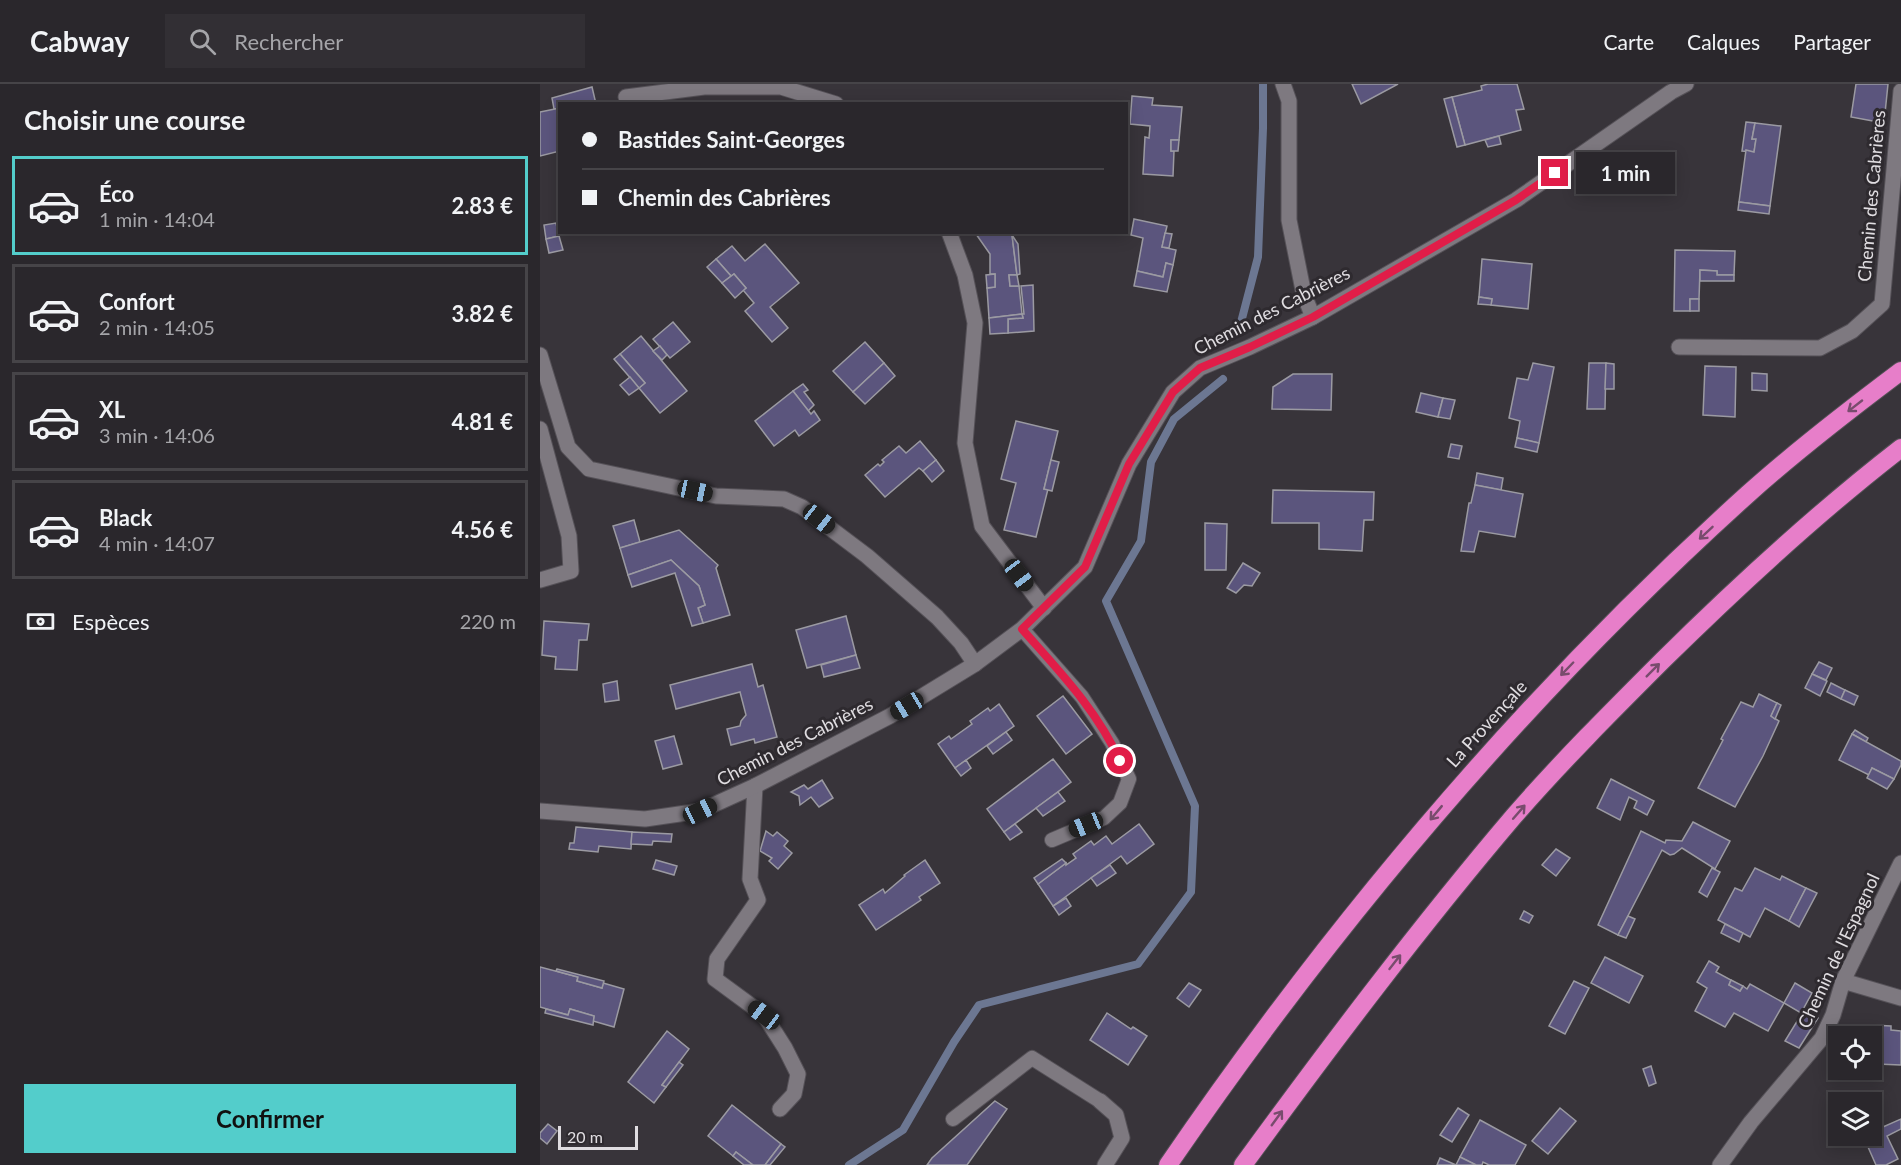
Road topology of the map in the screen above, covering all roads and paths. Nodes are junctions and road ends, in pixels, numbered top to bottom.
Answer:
1 (1283, 84) edge
2 (1686, 84) edge
3 (1901, 91) edge
4 (626, 97) dead end
5 (830, 102) edge
6 (950, 234) edge
7 (1313, 317) junction
8 (1679, 347) dead end
9 (540, 355) edge
10 (1901, 371) edge
11 (540, 429) edge
12 (1901, 448) edge
13 (540, 580) edge
14 (1044, 608) junction
15 (1022, 629) junction
16 (975, 664) junction
17 (755, 786) junction
18 (540, 811) edge
19 (1052, 840) dead end
20 (1901, 863) edge
21 (1843, 981) junction
22 (1901, 998) edge
23 (1100, 1101) joint
24 (780, 1109) dead end
25 (953, 1119) dead end
26 (1105, 1165) edge
27 (1168, 1165) edge
28 (1243, 1165) edge
29 (1720, 1165) edge

1 - 7 street
2 - 7 street, Chemin des Cabrières
3 - 8 street, Chemin des Cabrières
4 - 5 street
6 - 14 street
7 - 14 street, Chemin des Cabrières
9 - 16 street
10 -> 27 highway, La Provençale
11 - 13 street
28 -> 12 highway
14 - 15 street, Chemin des Cabrières
15 - 16 street, Chemin des Cabrières
15 - 19 lane
16 - 17 street, Chemin des Cabrières
17 - 18 street, Chemin des Cabrières
17 - 24 street
20 - 21 street, Chemin de l'Espagnol
21 - 22 street
21 - 29 street, Chemin de l'Espagnol
23 - 25 lane
23 - 26 street

